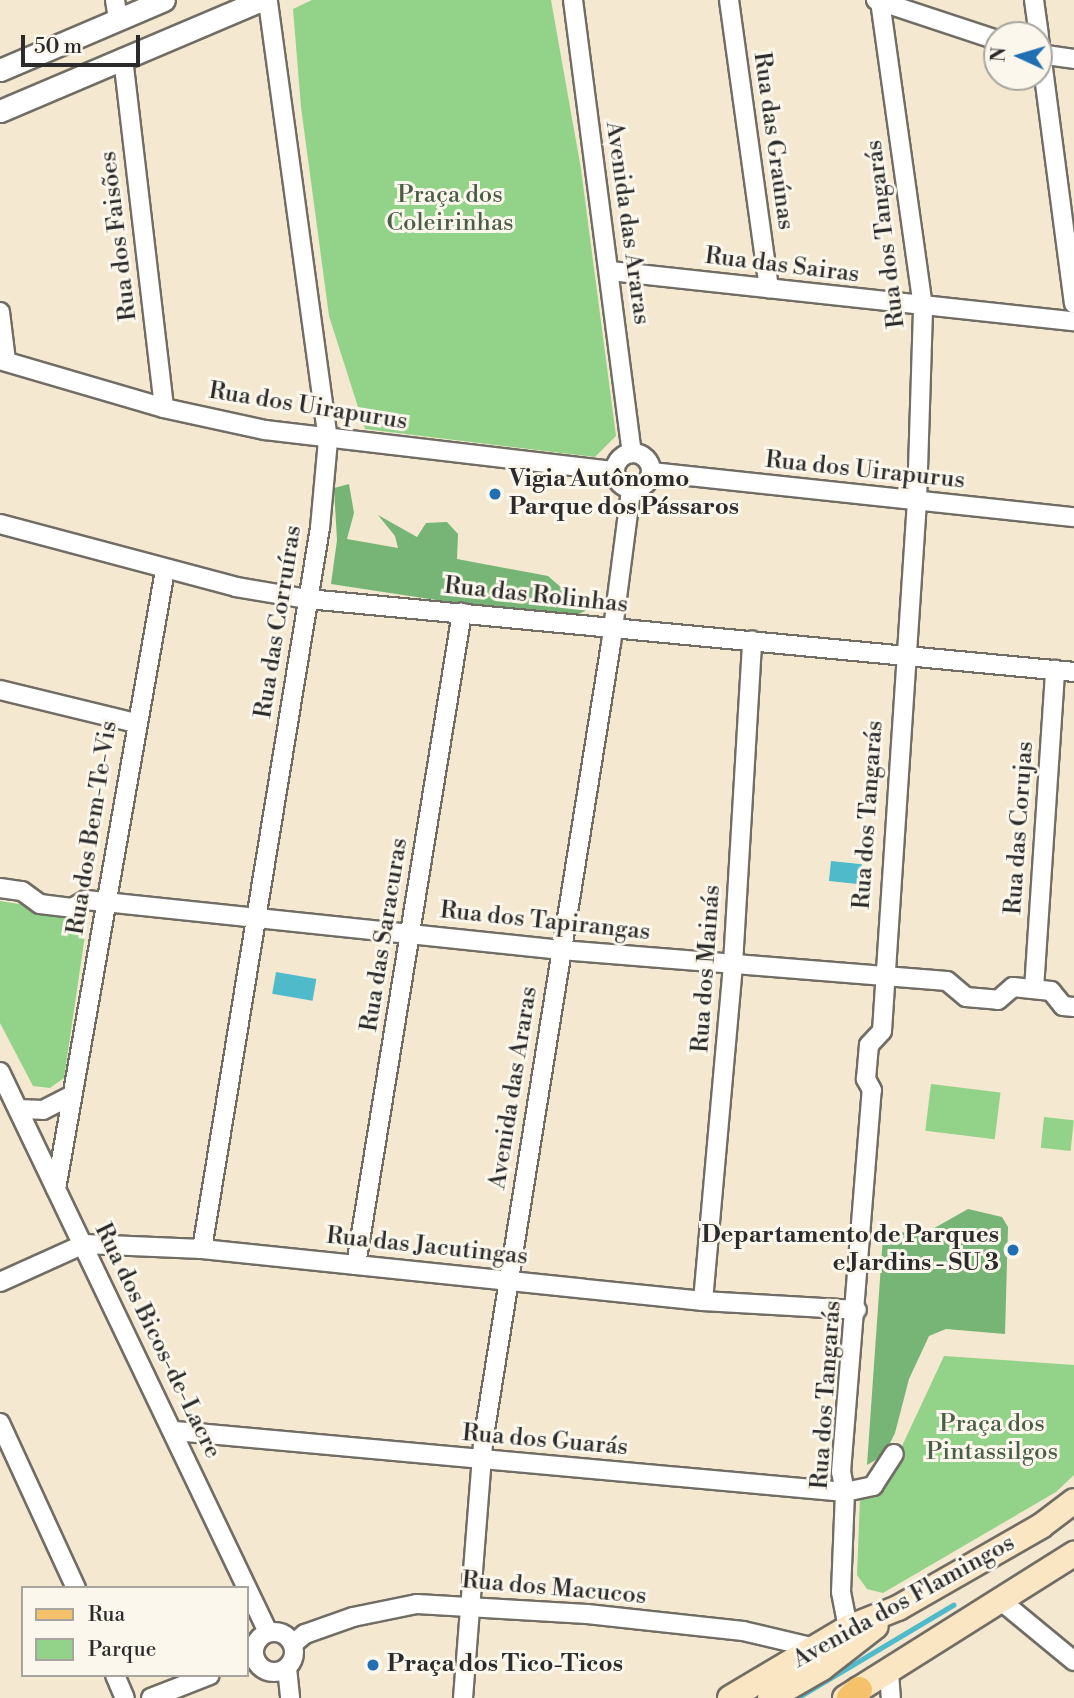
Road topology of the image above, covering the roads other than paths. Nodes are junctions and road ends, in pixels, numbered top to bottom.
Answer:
1 (164, 0) edge
2 (262, 0) edge
3 (268, 0) edge
4 (573, 0) edge
5 (729, 0) edge
6 (879, 0) edge
7 (1034, 0) edge
8 (117, 10) edge
9 (1036, 21) edge
10 (983, 35) edge
11 (1053, 51) edge
12 (123, 58) junction
13 (1074, 59) edge
14 (0, 70) edge
15 (1045, 91) edge
16 (0, 111) edge
17 (610, 271) junction
18 (769, 288) junction
19 (1074, 304) edge
20 (923, 307) junction
21 (0, 312) edge
22 (1074, 321) edge
23 (3, 360) edge
24 (164, 408) junction
25 (328, 440) junction
26 (632, 453) junction
27 (615, 471) junction
28 (651, 472) junction
29 (631, 489) junction
30 (917, 501) junction
31 (1074, 517) edge
32 (0, 524) edge
33 (165, 570) junction
34 (308, 598) junction
35 (462, 613) junction
36 (613, 630) junction
37 (752, 640) junction
38 (905, 654) junction
39 (1055, 670) junction
40 (1074, 672) edge
41 (0, 690) edge
42 (135, 723) junction
43 (0, 888) edge
44 (106, 903) junction
45 (254, 918) junction
46 (410, 933) junction
47 (561, 950) junction
48 (733, 964) junction
49 (882, 975) junction
50 (1034, 989) junction
51 (1074, 1007) edge
52 (0, 1072) edge
53 (72, 1095) junction
54 (18, 1109) junction
55 (56, 1189) junction
56 (84, 1244) junction
57 (202, 1249) junction
58 (356, 1265) junction
59 (506, 1280) junction
60 (0, 1282) edge
61 (703, 1300) junction
62 (857, 1310) junction
63 (0, 1423) edge
64 (175, 1431) junction
65 (894, 1454) dead end
66 (480, 1459) junction
67 (845, 1492) junction
68 (1074, 1501) edge
69 (1074, 1554) edge
70 (75, 1586) edge
71 (247, 1586) edge
72 (248, 1589) edge
73 (1000, 1600) junction
74 (470, 1606) junction
75 (898, 1608) junction
76 (848, 1628) junction
77 (268, 1632) junction
78 (293, 1644) junction
79 (815, 1648) junction
80 (250, 1657) edge
81 (1074, 1661) edge
82 (287, 1668) junction
83 (889, 1672) junction
84 (116, 1677) edge
85 (204, 1677) edge
86 (851, 1695) edge
87 (125, 1698) edge
88 (151, 1698) edge
89 (290, 1698) edge
90 (463, 1698) edge
91 (730, 1698) edge
92 (771, 1698) edge
93 (891, 1698) edge

1 - 8 street
2 - 12 street
3 - 25 street, Rua das Corruíras
4 - 17 street, Avenida das Araras
5 - 18 street, Rua das Graúnas
6 - 10 street
6 - 20 street, Rua dos Tangarás
7 - 9 street
8 - 14 street
11 - 13 street
12 - 16 street
12 - 24 street, Rua dos Faisões
15 - 19 street
17 - 18 street, Rua das Sairas
17 - 26 street, Avenida das Araras
18 - 20 street, Rua das Sairas
20 - 22 street, Rua das Sairas
20 - 30 street, Rua dos Tangarás
21 - 23 street
23 - 24 street, Rua dos Uirapurus
24 - 25 street, Rua dos Uirapurus
25 - 27 street, Rua dos Uirapurus
25 - 34 street, Rua das Corruíras
26 - 27 street
26 - 28 street
27 - 29 street
28 - 29 street
28 - 30 street, Rua dos Uirapurus
29 - 36 street, Avenida das Araras
30 - 31 street, Rua dos Uirapurus
30 - 38 street, Rua dos Tangarás
32 - 33 street, Rua das Rolinhas
33 - 34 street, Rua das Rolinhas
33 - 42 street, Rua dos Bem-Te-Vis
34 - 35 street, Rua das Rolinhas
34 - 45 street, Rua das Corruíras
35 - 36 street, Rua das Rolinhas
35 - 46 street, Rua das Saracuras
36 - 37 street, Rua das Rolinhas
36 - 47 street, Avenida das Araras
37 - 38 street, Rua das Rolinhas
37 - 48 street, Rua dos Mainás
38 - 39 street, Rua das Rolinhas
38 - 49 street, Rua dos Tangarás
39 - 40 street, Rua das Rolinhas
39 - 50 street, Rua das Corujas
41 - 42 street
42 - 44 street, Rua dos Bem-Te-Vis
43 - 44 street, Rua dos Tapirangas
44 - 45 street, Rua dos Tapirangas
44 - 53 street, Rua dos Bem-Te-Vis
45 - 46 street, Rua dos Tapirangas
45 - 57 street, Rua das Corruíras
46 - 47 street, Rua dos Tapirangas
46 - 58 street, Rua das Saracuras
47 - 48 street, Rua dos Tapirangas
47 - 59 street, Avenida das Araras
48 - 49 street, Rua dos Tapirangas
48 - 61 street, Rua dos Mainás
49 - 50 street, Rua dos Tapirangas
49 - 62 street, Rua dos Tangarás
50 - 51 street
52 - 54 street, Rua dos Bicos-de-Lacre
53 - 54 street
53 - 55 street, Rua dos Bem-Te-Vis
54 - 55 street, Rua dos Bicos-de-Lacre
55 - 56 street, Rua dos Bicos-de-Lacre
56 - 57 street, Rua das Jacutingas
56 - 60 street, Rua das Jacutingas
56 - 64 street, Rua dos Bicos-de-Lacre
57 - 58 street, Rua das Jacutingas
58 - 59 street, Rua das Jacutingas
59 - 61 street, Rua das Jacutingas
59 - 66 street, Avenida das Araras
61 - 62 street, Rua das Jacutingas
62 - 67 street, Rua dos Tangarás
63 - 70 street
64 - 66 street, Rua dos Guarás
64 - 71 street, Rua dos Bicos-de-Lacre
65 - 67 street, Rua dos Guarás
66 - 67 street, Rua dos Guarás
66 - 74 street, Avenida das Araras
67 - 76 street, Rua dos Tangarás
68 - 75 main road, Avenida dos Flamingos
69 - 73 main road
72 - 77 street, Rua dos Bicos-de-Lacre
73 - 81 street
73 - 83 main road
74 - 78 street, Rua dos Macucos
74 - 79 street, Rua dos Macucos
74 - 90 street, Avenida das Araras
75 - 76 main road, Avenida dos Flamingos
75 - 92 main road
76 - 79 main road, Avenida dos Flamingos
77 - 78 street
77 - 80 street
78 - 82 street
79 - 91 main road, Avenida dos Flamingos
80 - 82 street
82 - 89 street
83 - 86 main road
83 - 93 street
84 - 87 street
85 - 88 street

